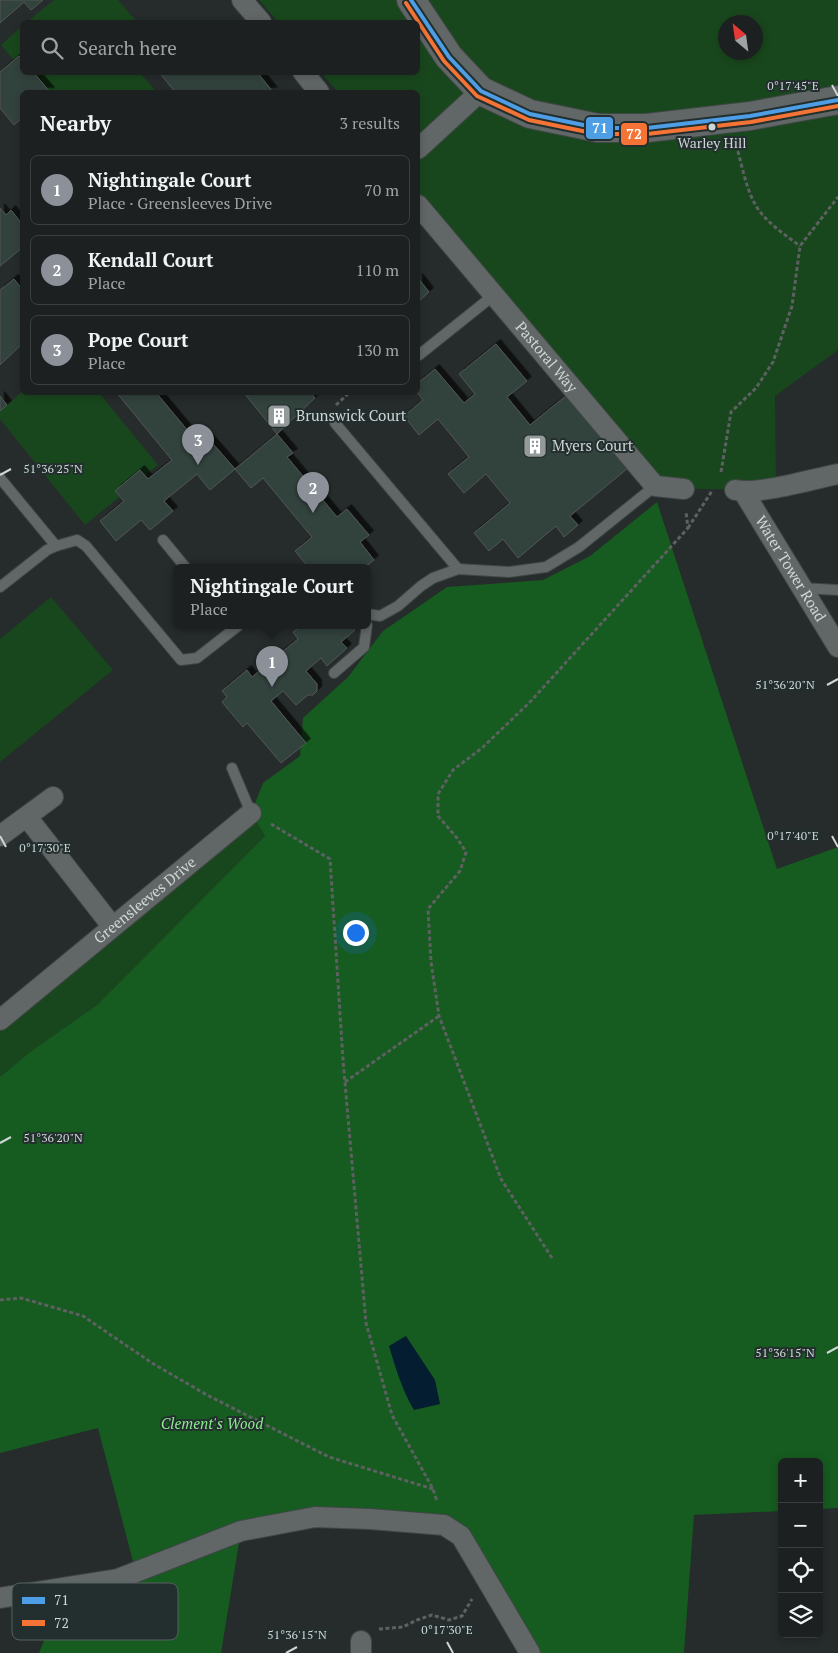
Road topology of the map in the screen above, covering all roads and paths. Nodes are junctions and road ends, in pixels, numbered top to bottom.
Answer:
1 (242, 0) edge
2 (411, 0) edge
3 (259, 20) edge
4 (305, 75) edge
5 (317, 90) edge
6 (481, 91) junction
7 (838, 100) edge
8 (730, 118) junction
9 (420, 147) edge
10 (838, 197) edge
11 (420, 207) edge
12 (800, 246) junction
13 (494, 295) junction
14 (420, 354) edge
15 (335, 423) dead end
16 (838, 474) edge
17 (0, 478) edge
18 (655, 486) junction
19 (733, 486) junction
20 (715, 487) dead end
21 (684, 489) joint
22 (688, 528) junction
23 (163, 540) dead end
24 (56, 546) junction
25 (183, 564) edge
26 (458, 569) junction
27 (0, 587) edge
28 (800, 588) junction
29 (838, 590) edge
30 (371, 615) edge
31 (231, 629) edge
32 (366, 629) edge
33 (838, 647) edge
34 (334, 673) dead end
35 (232, 768) dead end
36 (53, 797) dead end
37 (251, 812) junction
38 (27, 817) junction
39 (0, 836) edge
40 (112, 926) junction
41 (439, 1016) junction
42 (0, 1020) edge
43 (345, 1082) junction
44 (552, 1258) dead end
45 (0, 1300) edge
46 (93, 1583) edge
47 (476, 1594) dead end
48 (393, 1629) dead end
49 (530, 1653) edge

1 - 3 street
2 - 6 street
4 - 5 street
6 - 8 street
6 - 9 street
7 - 8 street
8 - 12 path
10 - 12 path
11 - 13 street, Pastoral Way
12 - 19 path
13 - 14 lane
13 - 18 street, Pastoral Way
15 - 26 lane
16 - 19 street
17 - 24 lane
18 - 21 street
18 - 26 lane
19 - 28 street, Water Tower Road
20 - 22 path
21 - 22 path
22 - 41 path
23 - 25 lane
24 - 27 lane
24 - 31 lane
26 - 30 lane
28 - 29 lane
28 - 33 street, Water Tower Road
32 - 34 lane
35 - 37 lane
36 - 38 street
37 - 40 street, Greensleeves Drive
37 - 43 path
38 - 39 street
38 - 40 street
40 - 42 street, Greensleeves Drive
41 - 43 path
41 - 44 path
43 - 45 path
46 - 49 street
47 - 48 path

